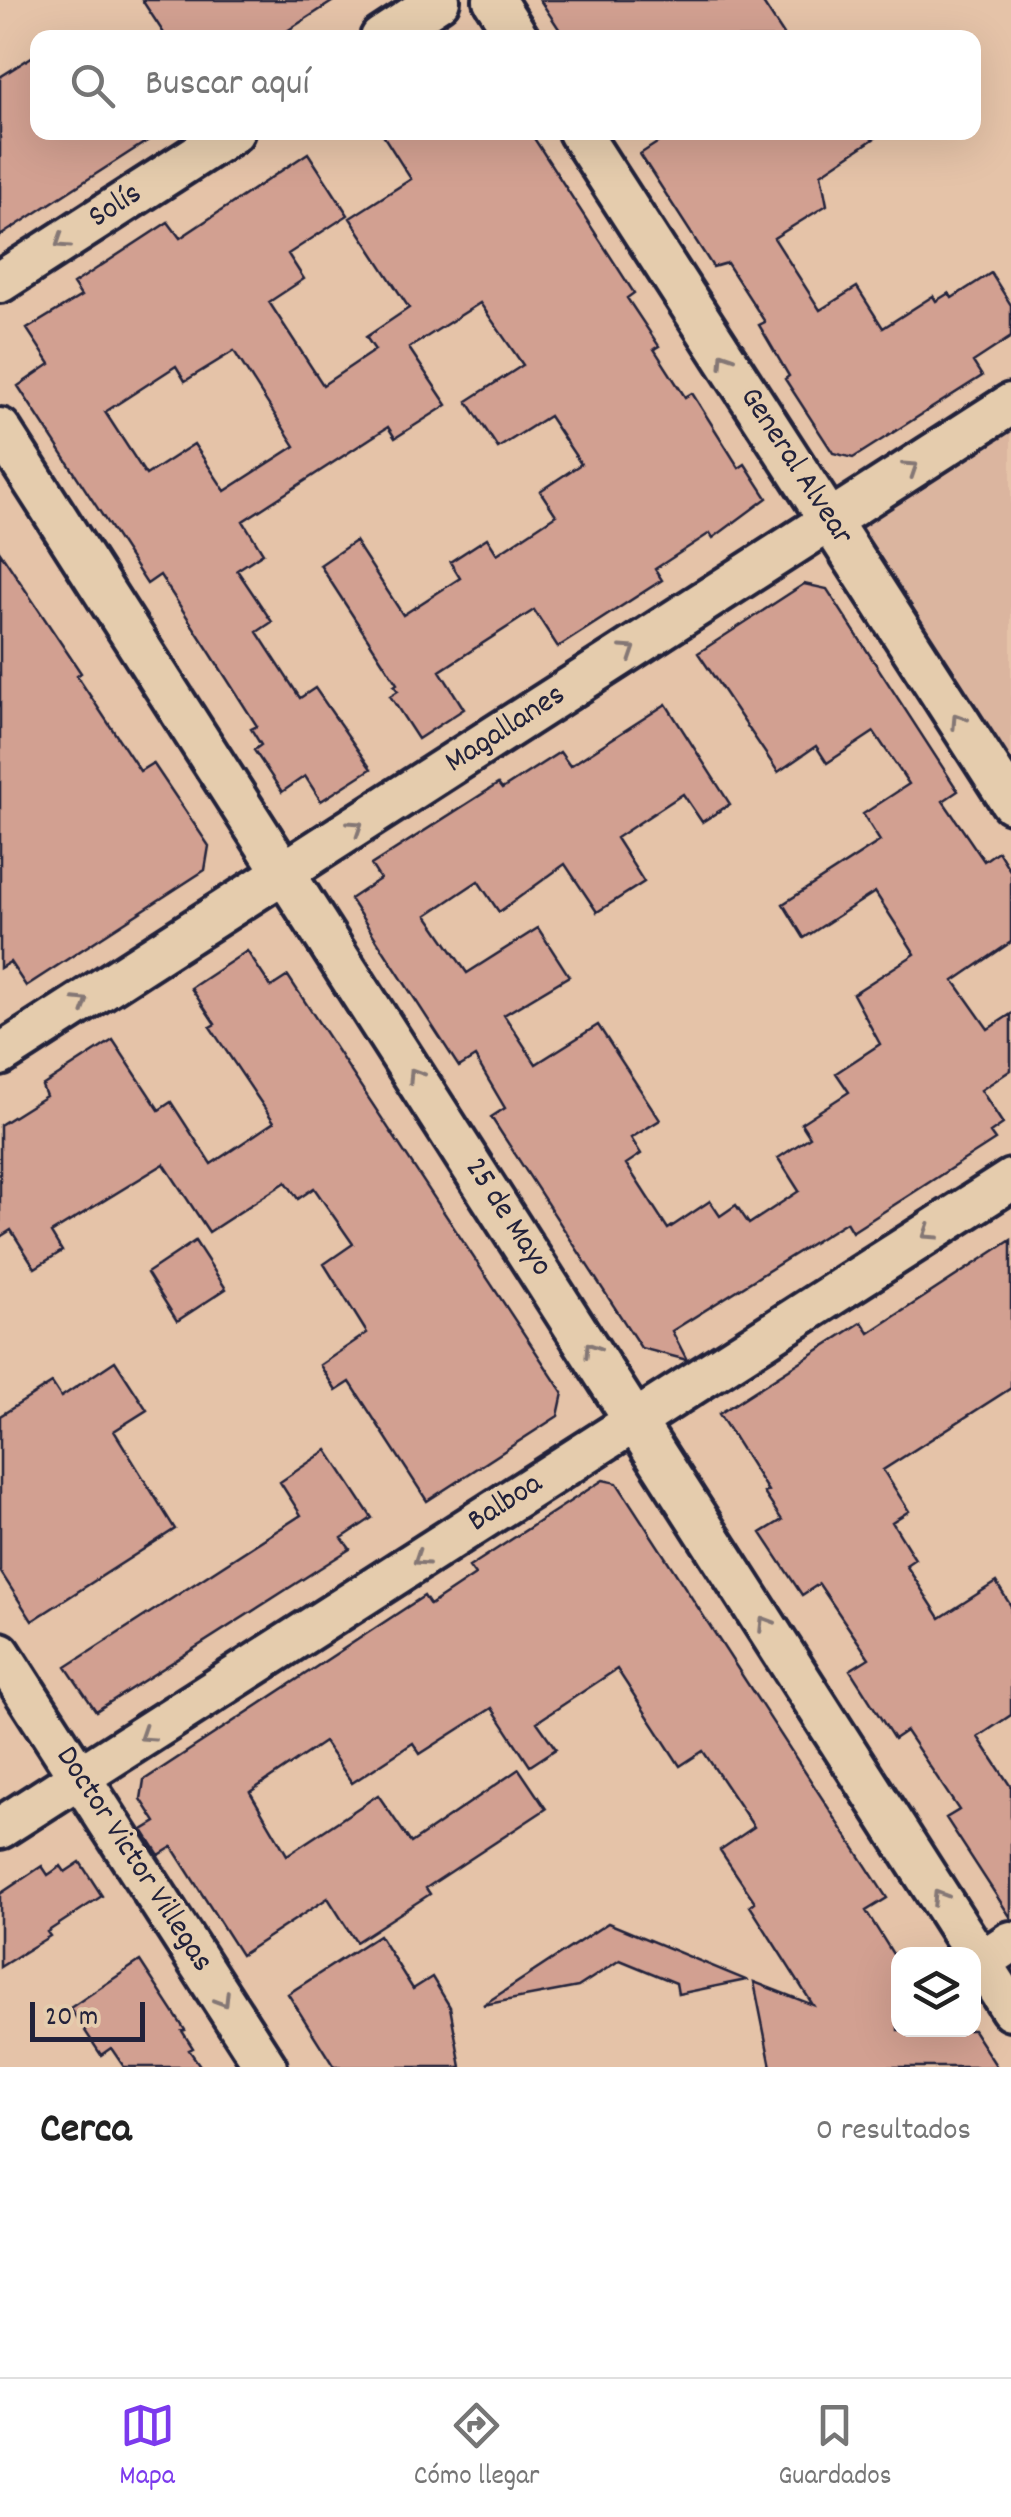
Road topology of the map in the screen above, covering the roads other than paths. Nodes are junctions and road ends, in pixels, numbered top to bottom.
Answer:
1 (439, 0) edge
2 (494, 0) edge
3 (392, 30) edge
4 (513, 30) edge
5 (221, 140) edge
6 (584, 140) edge
7 (0, 282) edge
8 (1011, 404) edge
9 (0, 429) edge
10 (830, 520) junction
11 (1011, 802) edge
12 (286, 873) junction
13 (0, 1055) edge
14 (1011, 1180) edge
15 (637, 1420) junction
16 (0, 1654) edge
17 (81, 1777) junction
18 (0, 1828) edge
19 (996, 1952) edge
20 (1011, 2009) edge
21 (266, 2067) edge

1 - 3 street
2 - 4 street
5 -> 7 street, Solís
10 -> 6 street, General Alvear
10 -> 8 street, Magallanes
9 - 12 street, 25 de Mayo
11 -> 10 street, General Alvear
12 -> 10 street, Magallanes
13 -> 12 street, Magallanes
15 -> 12 street, 25 de Mayo
14 -> 15 street, Balboa
15 -> 17 street, Balboa
19 -> 15 street, 25 de Mayo
16 - 17 street, Doctor Victor Villegas
17 - 18 street, Balboa
17 -> 21 street, Doctor Victor Villegas
19 - 20 street, 25 de Mayo

